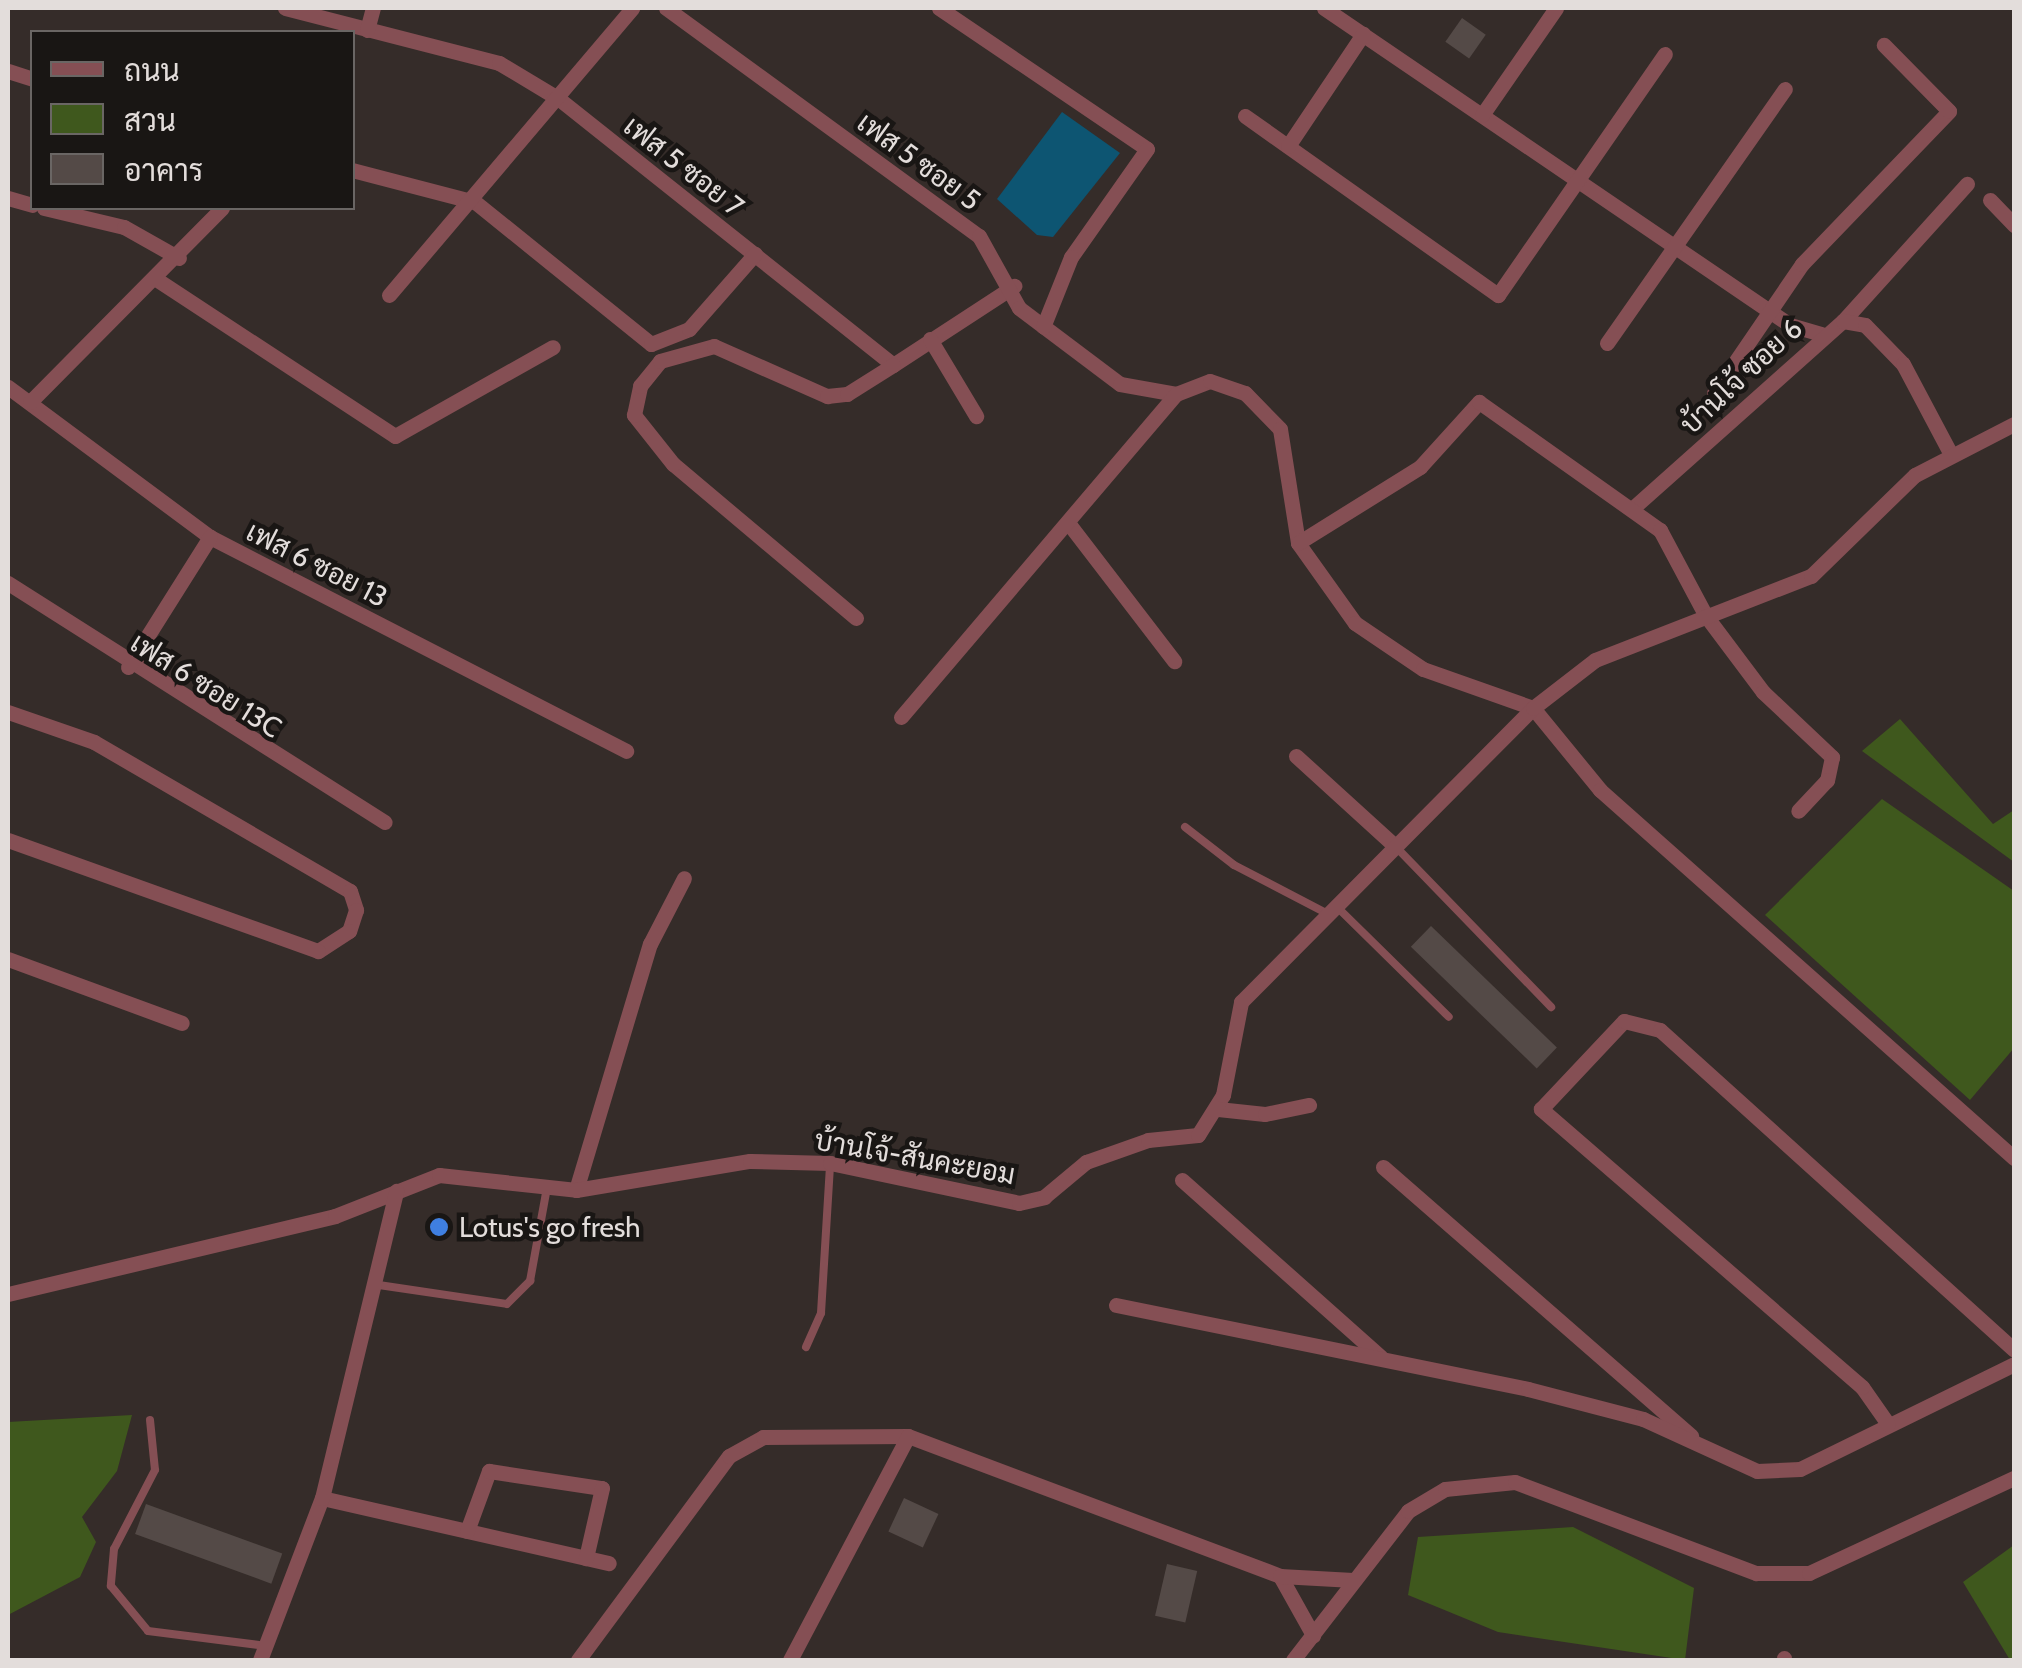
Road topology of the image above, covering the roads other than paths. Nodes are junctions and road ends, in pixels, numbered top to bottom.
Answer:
1 (284, 8) edge
2 (372, 8) edge
3 (632, 8) edge
4 (666, 8) edge
5 (939, 8) edge
6 (1324, 8) edge
7 (1556, 8) edge
8 (367, 30) junction
9 (1363, 34) junction
10 (1884, 46) dead end
11 (1666, 54) dead end
12 (1785, 89) dead end
13 (559, 98) junction
14 (1482, 115) junction
15 (1245, 116) dead end
16 (1288, 146) junction
17 (355, 171) edge
18 (1578, 180) junction
19 (1967, 184) dead end
20 (1990, 200) dead end
21 (475, 202) junction
22 (52, 210) edge
23 (220, 210) edge
24 (2014, 226) edge
25 (1675, 247) junction
26 (755, 254) junction
27 (180, 258) junction
28 (156, 279) junction
29 (1014, 286) junction
30 (389, 295) dead end
31 (1771, 312) junction
32 (1843, 321) junction
33 (1043, 327) junction
34 (1822, 334) junction
35 (930, 340) junction
36 (1607, 343) dead end
37 (554, 347) dead end
38 (894, 365) junction
39 (8, 387) edge
40 (1714, 393) dead end
41 (1176, 394) junction
42 (30, 402) junction
43 (976, 416) dead end
44 (2014, 424) edge
45 (1950, 450) junction
46 (1634, 507) junction
47 (1069, 524) junction
48 (210, 537) junction
49 (1298, 543) junction
50 (8, 583) edge
51 (1706, 616) junction
52 (856, 618) dead end
53 (1174, 661) dead end
54 (128, 667) junction
55 (1533, 708) junction
56 (8, 712) edge
57 (901, 716) dead end
58 (626, 751) dead end
59 (1296, 756) dead end
60 (1798, 811) dead end
61 (384, 822) dead end
62 (1185, 827) dead end
63 (8, 840) edge
64 (1396, 846) junction
65 (684, 878) dead end
66 (1332, 910) junction
67 (8, 959) edge
68 (1552, 1007) dead end
69 (1449, 1016) dead end
70 (182, 1023) dead end
71 (1309, 1105) dead end
72 (1218, 1109) junction
73 (2014, 1158) edge
74 (830, 1162) junction
75 (1383, 1168) dead end
76 (1182, 1180) dead end
77 (548, 1187) junction
78 (576, 1190) junction
79 (396, 1191) junction
80 (372, 1284) junction
81 (8, 1294) edge
82 (1116, 1305) dead end
83 (806, 1347) dead end
84 (2014, 1350) edge
85 (1381, 1357) junction
86 (2014, 1364) edge
87 (150, 1420) dead end
88 (1888, 1424) junction
89 (908, 1436) junction
90 (1709, 1452) junction
91 (2014, 1478) edge
92 (322, 1498) junction
93 (466, 1531) junction
94 (586, 1558) junction
95 (609, 1563) dead end
96 (1280, 1576) junction
97 (1353, 1580) junction
98 (1313, 1635) junction
99 (263, 1653) edge
100 (578, 1660) edge
101 (790, 1660) edge
102 (1294, 1660) edge

1 - 8 street, เฟส 5 ซอย 7
2 - 8 street
3 - 13 street
4 - 29 street, เฟส 5 ซอย 5
5 - 33 street
6 - 9 street
7 - 14 street
8 - 13 street, เฟส 5 ซอย 7
9 - 14 street
9 - 16 street
10 - 31 street
11 - 18 street
12 - 25 street
13 - 21 street
13 - 26 street, เฟส 5 ซอย 7
14 - 18 street
15 - 16 street
16 - 18 street
17 - 21 street
18 - 25 street
19 - 32 street
20 - 24 street
21 - 26 street
21 - 30 street
22 - 27 street
23 - 27 street
25 - 31 street
25 - 36 street
26 - 38 street, เฟส 5 ซอย 7
27 - 28 street
28 - 37 street
28 - 42 street
29 - 33 street, เฟส 5 ซอย 5
29 - 35 street
31 - 34 street
31 - 40 street
32 - 34 street, บ้านโจ้ ซอย 6
32 - 45 street, บ้านโจ้ ซอย 6
33 - 41 street, เฟส 5 ซอย 5
34 - 46 street, บ้านโจ้ ซอย 6
35 - 38 street
35 - 43 street
38 - 52 street
39 - 42 street, เฟส 6 ซอย 13
41 - 47 street
41 - 49 street, เฟส 5 ซอย 5
42 - 48 street, เฟส 6 ซอย 13
44 - 45 street
45 - 51 street
46 - 49 street
46 - 51 street
47 - 53 street
47 - 57 street
48 - 54 street
48 - 58 street, เฟส 6 ซอย 13
49 - 55 street, เฟส 5 ซอย 5
50 - 54 street, เฟส 6 ซอย 13C
51 - 55 street
51 - 60 street
54 - 61 street, เฟส 6 ซอย 13C
55 - 64 street
55 - 73 street
56 - 63 street
59 - 64 street
62 - 66 lane
64 - 66 street
64 - 68 lane
65 - 78 street
66 - 69 lane
66 - 72 street
67 - 70 street
71 - 72 street
72 - 74 street, บ้านโจ้-สันคะยอม
74 - 78 street, บ้านโจ้-สันคะยอม
74 - 83 lane
75 - 90 street
76 - 85 street
77 - 78 street, บ้านโจ้-สันคะยอม
77 - 79 street, บ้านโจ้-สันคะยอม
77 - 80 lane
79 - 80 street
79 - 81 street, บ้านโจ้-สันคะยอม
80 - 92 street
82 - 85 street
84 - 88 street
85 - 90 street
86 - 88 street
87 - 99 lane
88 - 90 street
89 - 96 street
89 - 100 street
89 - 101 street
91 - 97 street
92 - 93 street
92 - 99 street
93 - 94 street
93 - 94 street
94 - 95 street
96 - 97 street
96 - 98 street
97 - 98 street
98 - 102 street

